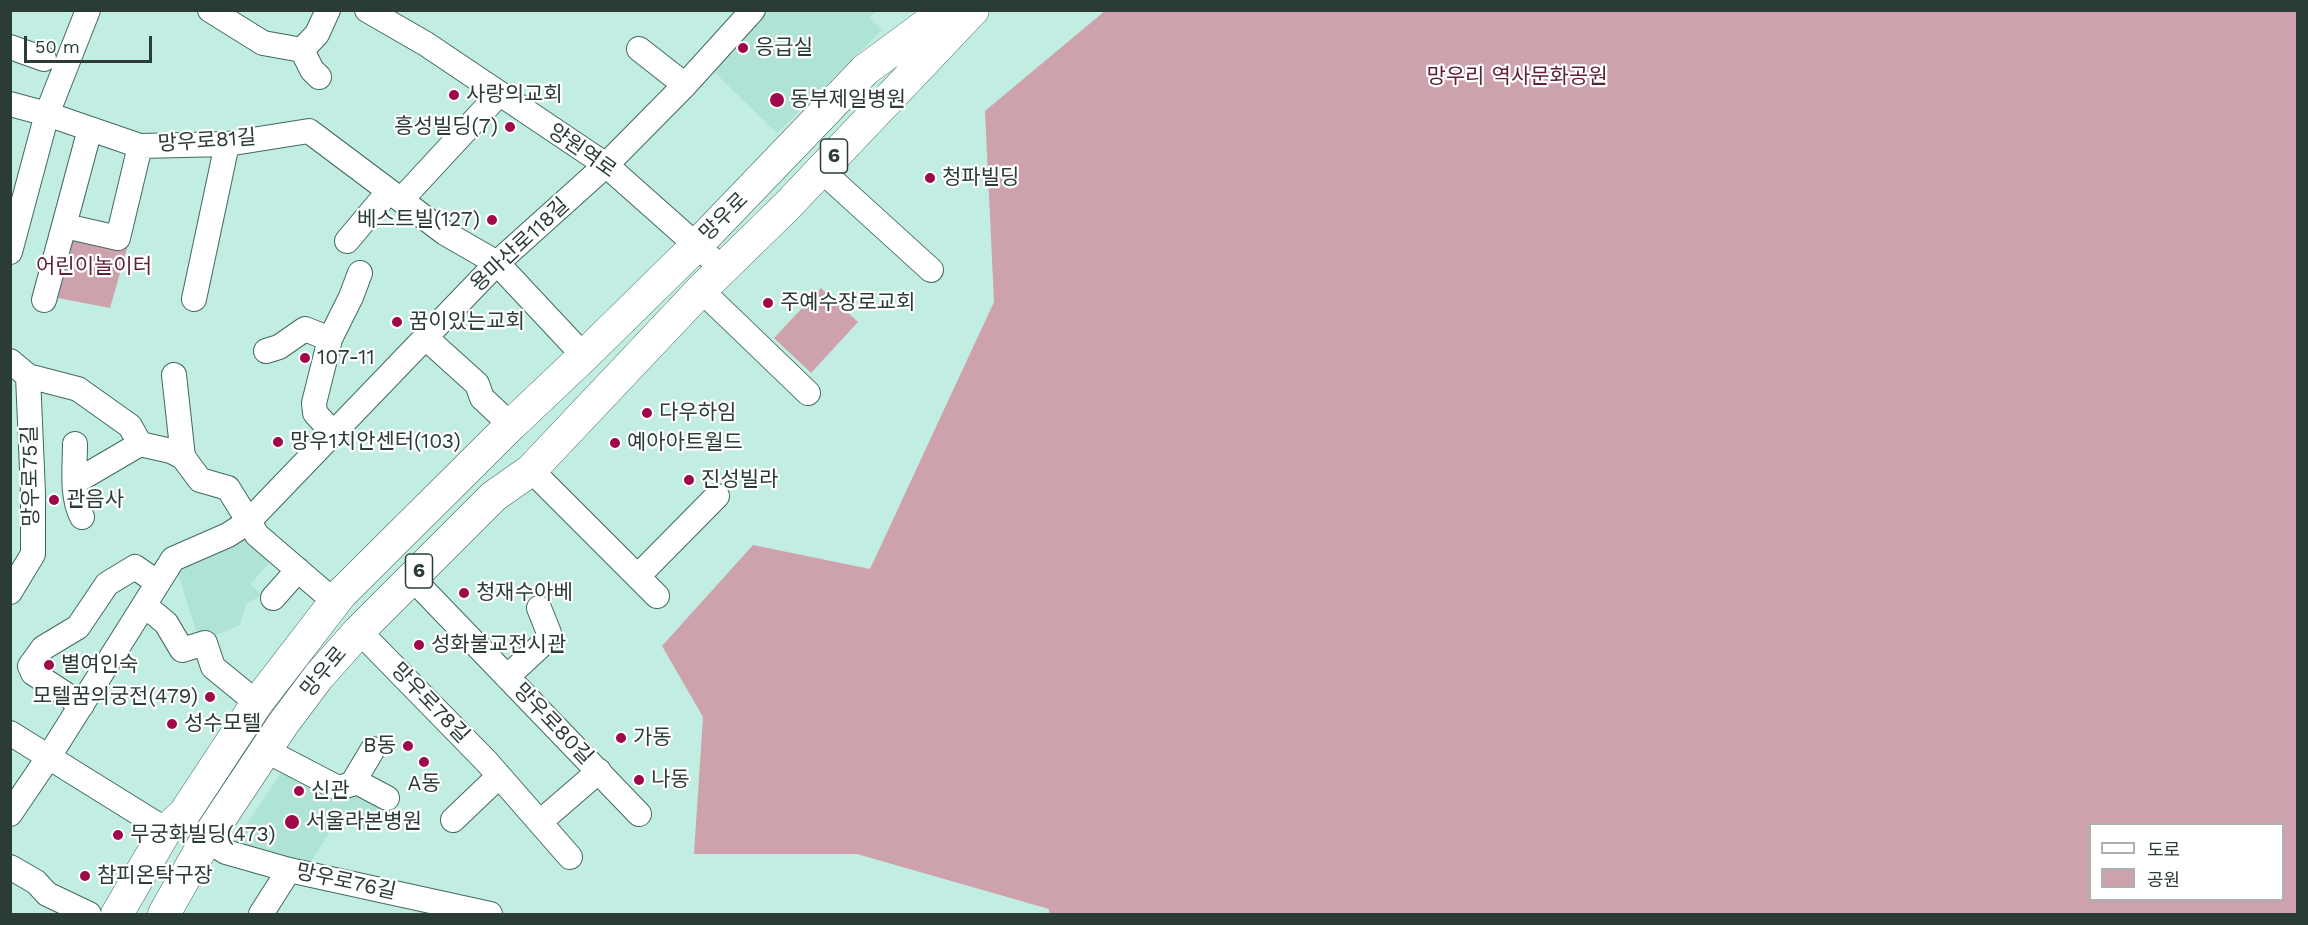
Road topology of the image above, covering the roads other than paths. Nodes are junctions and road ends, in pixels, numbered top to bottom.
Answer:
1 (88, 10) edge
2 (210, 10) edge
3 (328, 10) edge
4 (368, 10) edge
5 (753, 10) edge
6 (973, 10) edge
7 (931, 20) edge
8 (10, 47) edge
9 (639, 49) dead end
10 (302, 50) junction
11 (44, 58) dead end
12 (319, 77) dead end
13 (685, 85) junction
14 (499, 94) junction
15 (10, 104) edge
16 (47, 114) junction
17 (90, 129) junction
18 (227, 144) junction
19 (140, 146) junction
20 (606, 165) junction
21 (821, 170) junction
22 (395, 195) junction
23 (65, 226) junction
24 (347, 241) dead end
25 (697, 245) junction
26 (10, 252) edge
27 (497, 263) junction
28 (722, 268) junction
29 (931, 270) dead end
30 (360, 273) dead end
31 (700, 290) junction
32 (195, 299) dead end
33 (44, 300) dead end
34 (426, 338) junction
35 (330, 339) junction
36 (266, 351) dead end
37 (584, 356) junction
38 (19, 369) edge
39 (174, 375) dead end
40 (808, 393) dead end
41 (511, 425) junction
42 (333, 433) junction
43 (75, 444) dead end
44 (140, 444) junction
45 (183, 457) junction
46 (531, 470) junction
47 (75, 482) junction
48 (717, 496) dead end
49 (82, 517) dead end
50 (248, 522) junction
51 (298, 570) junction
52 (634, 573) junction
53 (412, 578) junction
54 (158, 583) junction
55 (10, 592) edge
56 (657, 596) dead end
57 (273, 598) dead end
58 (338, 598) junction
59 (144, 605) junction
60 (539, 608) dead end
61 (366, 624) junction
62 (507, 677) junction
63 (256, 703) junction
64 (82, 705) junction
65 (10, 733) edge
66 (373, 749) dead end
67 (265, 750) junction
68 (48, 758) junction
69 (599, 771) junction
70 (499, 776) junction
71 (355, 781) junction
72 (387, 798) dead end
73 (10, 814) edge
74 (639, 814) dead end
75 (453, 820) dead end
76 (175, 822) junction
77 (540, 822) junction
78 (206, 840) junction
79 (570, 856) dead end
80 (10, 867) edge
81 (289, 870) junction
82 (404, 905) edge
83 (89, 915) edge
84 (117, 915) edge
85 (164, 915) edge
86 (261, 915) edge
87 (489, 915) edge

1 - 16 street
2 - 10 street
3 - 10 street
4 - 14 street, 양원역로
5 - 13 street, 용마산로118길
6 - 7 main road, 망우로 / 6
7 - 21 main road, 망우로 / 6
7 - 25 main road, 망우로 / 6
8 - 11 street
9 - 13 street
10 - 12 street
13 - 20 street, 용마산로118길
14 - 20 street, 양원역로
14 - 22 street
15 - 16 street, 망우로81길
16 - 17 street, 망우로81길
16 - 26 street
17 - 19 street, 망우로81길
17 - 23 street
18 - 19 street, 망우로81길
18 - 22 street, 망우로81길
18 - 32 street
19 - 23 street
20 - 25 street, 양원역로
20 - 27 street, 용마산로118길
21 - 28 main road, 망우로 / 6
21 - 29 street
22 - 24 street
22 - 27 street, 망우로81길
23 - 33 street
25 - 28 street, 양원역로
25 - 37 main road, 망우로 / 6
27 - 34 street, 용마산로118길
27 - 37 street, 망우로81길
28 - 31 main road, 망우로 / 6
30 - 35 street
31 - 40 street
31 - 46 main road, 망우로 / 6
34 - 41 street
34 - 42 street, 용마산로118길
35 - 36 street
35 - 42 street
37 - 41 main road, 망우로 / 6
38 - 44 street
38 - 55 street, 망우로75길
39 - 45 street
41 - 58 main road, 망우로 / 6
42 - 50 street, 용마산로118길
43 - 47 street
44 - 45 street
44 - 47 street
45 - 50 street
46 - 52 street
46 - 53 main road, 망우로 / 6
47 - 49 street
48 - 52 street
50 - 51 street
50 - 54 street, 용마산로118길
51 - 57 street
51 - 58 street
52 - 56 street
53 - 61 main road, 망우로 / 6
53 - 62 street, 망우로80길
54 - 59 street, 용마산로118길
54 - 64 street
58 - 61 main road
58 - 63 main road, 망우로 / 6
59 - 63 street
59 - 64 street, 용마산로118길
60 - 62 street, 망우로80길
61 - 67 main road, 망우로 / 6
61 - 70 street, 망우로78길
62 - 69 street, 망우로80길
63 - 76 main road, 망우로 / 6
64 - 68 street, 용마산로118길
65 - 68 street
66 - 71 street
67 - 71 street
67 - 78 main road, 망우로 / 6
68 - 73 street, 용마산로118길
68 - 76 street
69 - 74 street, 망우로80길
69 - 77 street
70 - 75 street
70 - 77 street, 망우로78길
71 - 72 street
76 - 84 main road, 망우로 / 6
77 - 79 street, 망우로78길
78 - 81 street, 망우로76길
78 - 85 main road, 망우로 / 6
80 - 83 street
81 - 82 street, 망우로76길
81 - 86 street
82 - 87 street, 망우로76길

